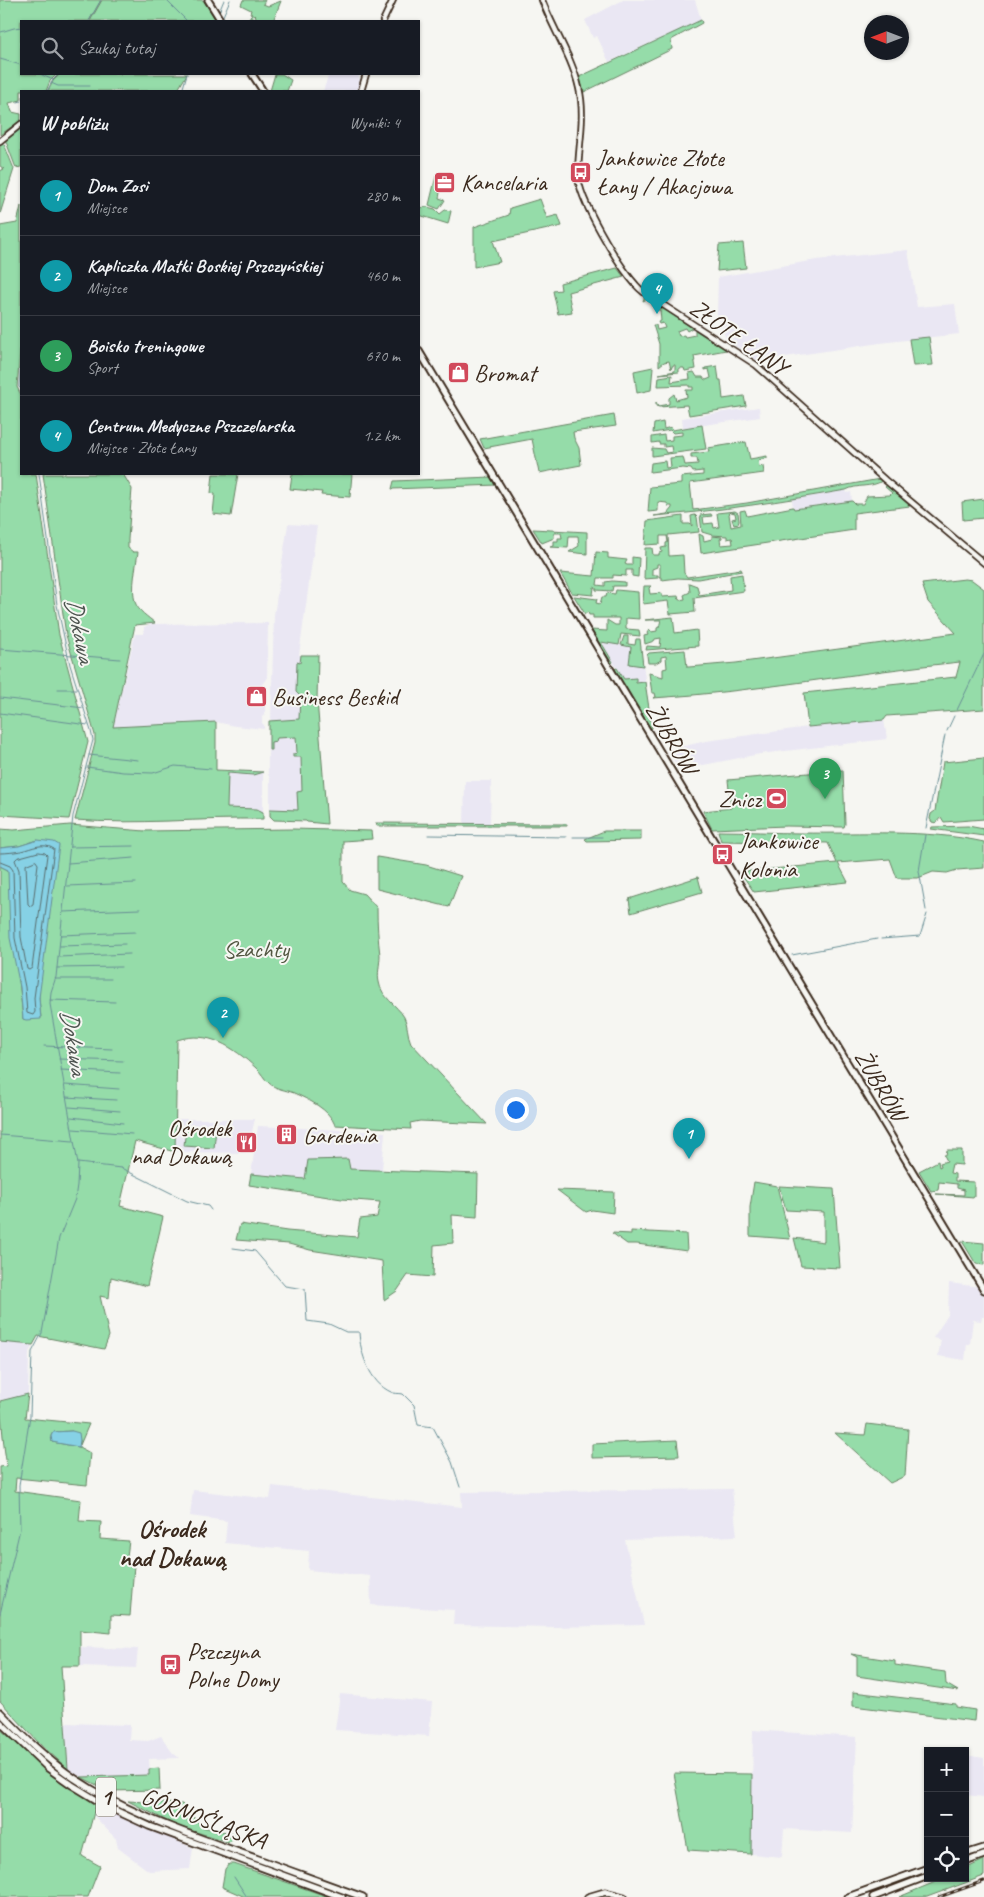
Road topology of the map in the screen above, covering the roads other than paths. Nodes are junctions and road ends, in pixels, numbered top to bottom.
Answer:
1 (208, 0) edge
2 (393, 0) edge
3 (542, 0) edge
4 (219, 20) edge
5 (383, 20) edge
6 (253, 75) edge
7 (366, 75) edge
8 (262, 90) edge
9 (361, 90) edge
10 (20, 125) edge
11 (0, 141) edge
12 (420, 353) edge
13 (984, 563) edge
14 (984, 1290) edge
15 (0, 1712) edge
16 (0, 1722) edge
17 (984, 1848) edge
18 (969, 1853) edge
19 (984, 1855) edge
20 (969, 1861) edge
21 (924, 1869) edge
22 (924, 1878) edge
23 (342, 1897) edge
24 (363, 1897) edge
25 (588, 1897) edge
26 (624, 1897) edge
27 (848, 1897) edge
28 (873, 1897) edge

1 - 4 main road
2 - 5 street
3 - 13 street, ZŁOTE ŁANY
6 - 8 main road
7 - 9 street
10 - 11 street
12 - 14 main road, ŻUBRÓW
15 - 24 main road, GÓRNOŚLĄSKA / 1
16 - 23 main road, GÓRNOŚLĄSKA / 1
17 - 18 main road
19 - 20 main road
21 - 27 main road
22 - 28 main road
25 - 26 main road

